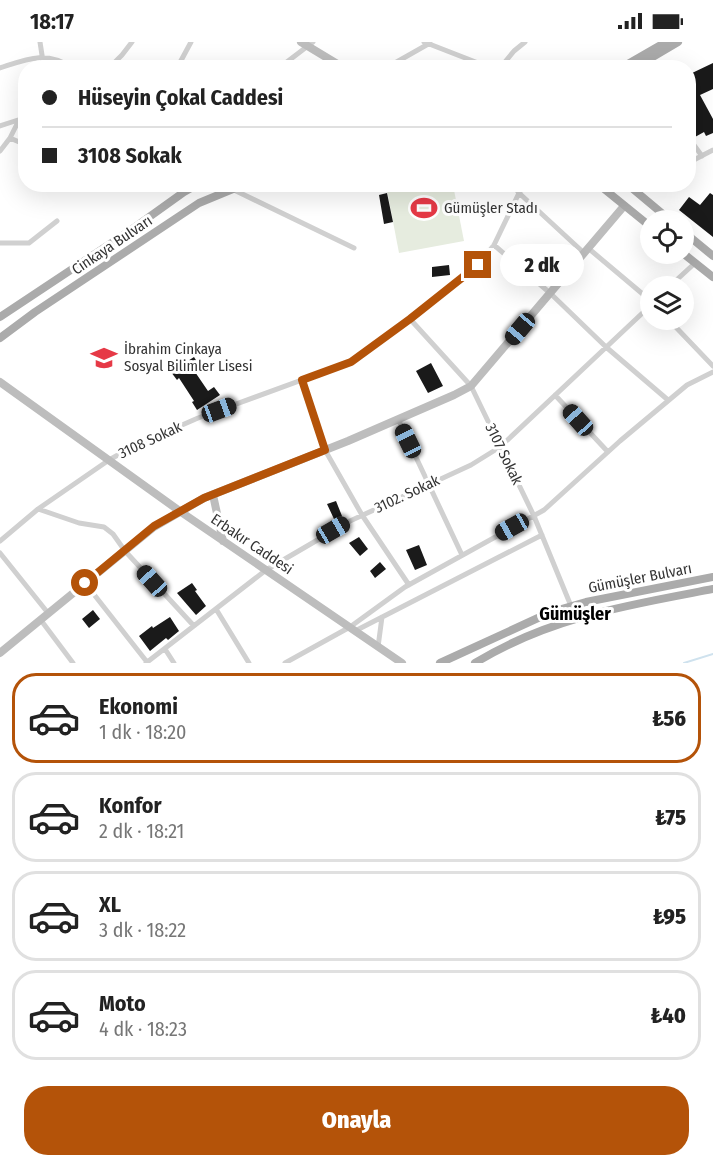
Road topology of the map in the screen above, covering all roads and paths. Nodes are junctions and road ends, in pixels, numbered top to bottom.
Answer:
1 (40, 42) edge
2 (132, 42) edge
3 (191, 42) edge
4 (525, 42) edge
5 (678, 42) edge
6 (428, 43) edge
7 (663, 43) edge
8 (307, 44) edge
9 (42, 57) junction
10 (25, 60) edge
11 (43, 60) edge
12 (56, 60) edge
13 (117, 60) edge
14 (183, 60) edge
15 (288, 60) edge
16 (332, 60) edge
17 (399, 60) edge
18 (471, 60) edge
19 (507, 60) edge
20 (634, 60) edge
21 (648, 60) edge
22 (18, 62) edge
23 (0, 68) edge
24 (18, 120) edge
25 (18, 122) edge
26 (0, 126) edge
27 (10, 138) junction
28 (18, 142) edge
29 (696, 148) edge
30 (713, 150) edge
31 (0, 151) edge
32 (702, 156) junction
33 (696, 159) edge
34 (184, 192) edge
35 (220, 192) edge
36 (240, 192) edge
37 (607, 192) edge
38 (519, 193) joint
39 (637, 193) edge
40 (624, 206) junction
41 (658, 210) edge
42 (640, 218) edge
43 (57, 221) dead end
44 (694, 240) edge
45 (0, 243) edge
46 (494, 245) junction
47 (354, 248) dead end
48 (586, 250) junction
49 (713, 256) edge
50 (695, 263) joint
51 (681, 276) edge
52 (713, 277) edge
53 (550, 293) junction
54 (640, 294) edge
55 (640, 314) edge
56 (0, 317) edge
57 (410, 319) junction
58 (679, 330) edge
59 (0, 338) edge
60 (606, 347) junction
61 (713, 366) edge
62 (713, 372) edge
63 (302, 380) junction
64 (0, 382) edge
65 (471, 386) junction
66 (555, 395) junction
67 (668, 400) junction
68 (398, 419) junction
69 (500, 447) junction
70 (325, 450) junction
71 (608, 452) junction
72 (109, 460) junction
73 (429, 484) junction
74 (213, 495) junction
75 (38, 509) junction
76 (181, 512) junction
77 (362, 515) junction
78 (534, 516) junction
79 (542, 535) junction
80 (0, 541) edge
81 (223, 541) junction
82 (125, 551) junction
83 (0, 553) edge
84 (462, 555) junction
85 (266, 570) junction
86 (713, 577) edge
87 (85, 583) junction
88 (409, 585) junction
89 (713, 589) edge
90 (571, 606) junction
91 (216, 609) junction
92 (48, 613) junction
93 (382, 617) junction
94 (40, 619) junction
95 (194, 626) junction
96 (352, 629) junction
97 (378, 647) junction
98 (165, 649) junction
99 (0, 653) edge
100 (73, 663) edge
101 (147, 663) edge
102 (174, 663) edge
103 (249, 663) edge
104 (285, 663) edge
105 (402, 663) edge
106 (440, 663) edge
107 (475, 663) edge

1 - 9 street
2 - 13 street
3 - 14 street
4 - 19 street
5 - 21 main road
6 - 17 street
6 - 18 street
7 - 20 main road
8 - 15 street
8 - 16 street
9 - 10 street
9 - 11 street
9 - 12 street
22 - 23 street
24 - 26 street
25 - 27 street
27 - 28 street
27 - 31 street
29 - 32 street
30 - 32 street
32 - 33 street
34 - 56 main road, Cinkaya Bulvarı
35 - 59 main road, Cinkaya Bulvarı
36 - 47 street
37 - 40 main road
38 - 46 street, 3108 Sokak
38 - 48 street
39 - 41 main road
40 - 42 main road
40 - 48 street
43 - 45 street
44 - 49 main road
46 - 53 street
46 - 57 street, 3108 Sokak
48 - 53 street
48 - 54 street
50 - 51 street
50 - 52 main road
53 - 60 street
53 - 65 street
55 - 60 street, 3102. Sokak
57 - 63 street, 3108 Sokak
57 - 65 street, 3107 Sokak
58 - 61 street
60 - 66 street, 3102. Sokak
60 - 67 street
62 - 67 street
63 - 70 street
63 - 72 street, 3108 Sokak
64 - 72 street, Erbakır Caddesi
65 - 68 street
65 - 69 street, 3107 Sokak
66 - 69 street, 3102. Sokak
66 - 71 street
67 - 71 street
68 - 70 street
68 - 73 street
69 - 73 street, 3102. Sokak
69 - 78 street, 3107 Sokak
70 - 74 street
70 - 77 street
71 - 78 street
72 - 75 street, 3108 Sokak
72 - 76 street, Erbakır Caddesi
73 - 77 street, 3102. Sokak
73 - 84 street
74 - 76 street
74 - 81 street
75 - 80 street, 3108 Sokak
75 - 82 street
76 - 81 street, Erbakır Caddesi
76 - 82 street
77 - 85 street, 3102. Sokak
77 - 88 street
78 - 79 street, 3107 Sokak
78 - 84 street
79 - 90 street, 3107 Sokak
79 - 93 street
81 - 85 street, Erbakır Caddesi
82 - 87 street
82 - 95 street
83 - 92 street
84 - 88 street
85 - 91 street, 3102. Sokak
85 - 96 street, Erbakır Caddesi
86 - 90 main road, Gümüşler Bulvarı
87 - 92 street
87 - 101 street
88 - 96 street
89 - 107 main road, Gümüşler Bulvarı
90 - 106 main road, Gümüşler Bulvarı
91 - 95 street, 3102. Sokak
91 - 103 street
92 - 94 street
93 - 96 street
93 - 97 street
94 - 99 street
94 - 100 street
95 - 98 street, 3102. Sokak
96 - 97 street, Erbakır Caddesi
96 - 104 street
97 - 105 street, Erbakır Caddesi
98 - 101 street, 3102. Sokak
98 - 102 street

